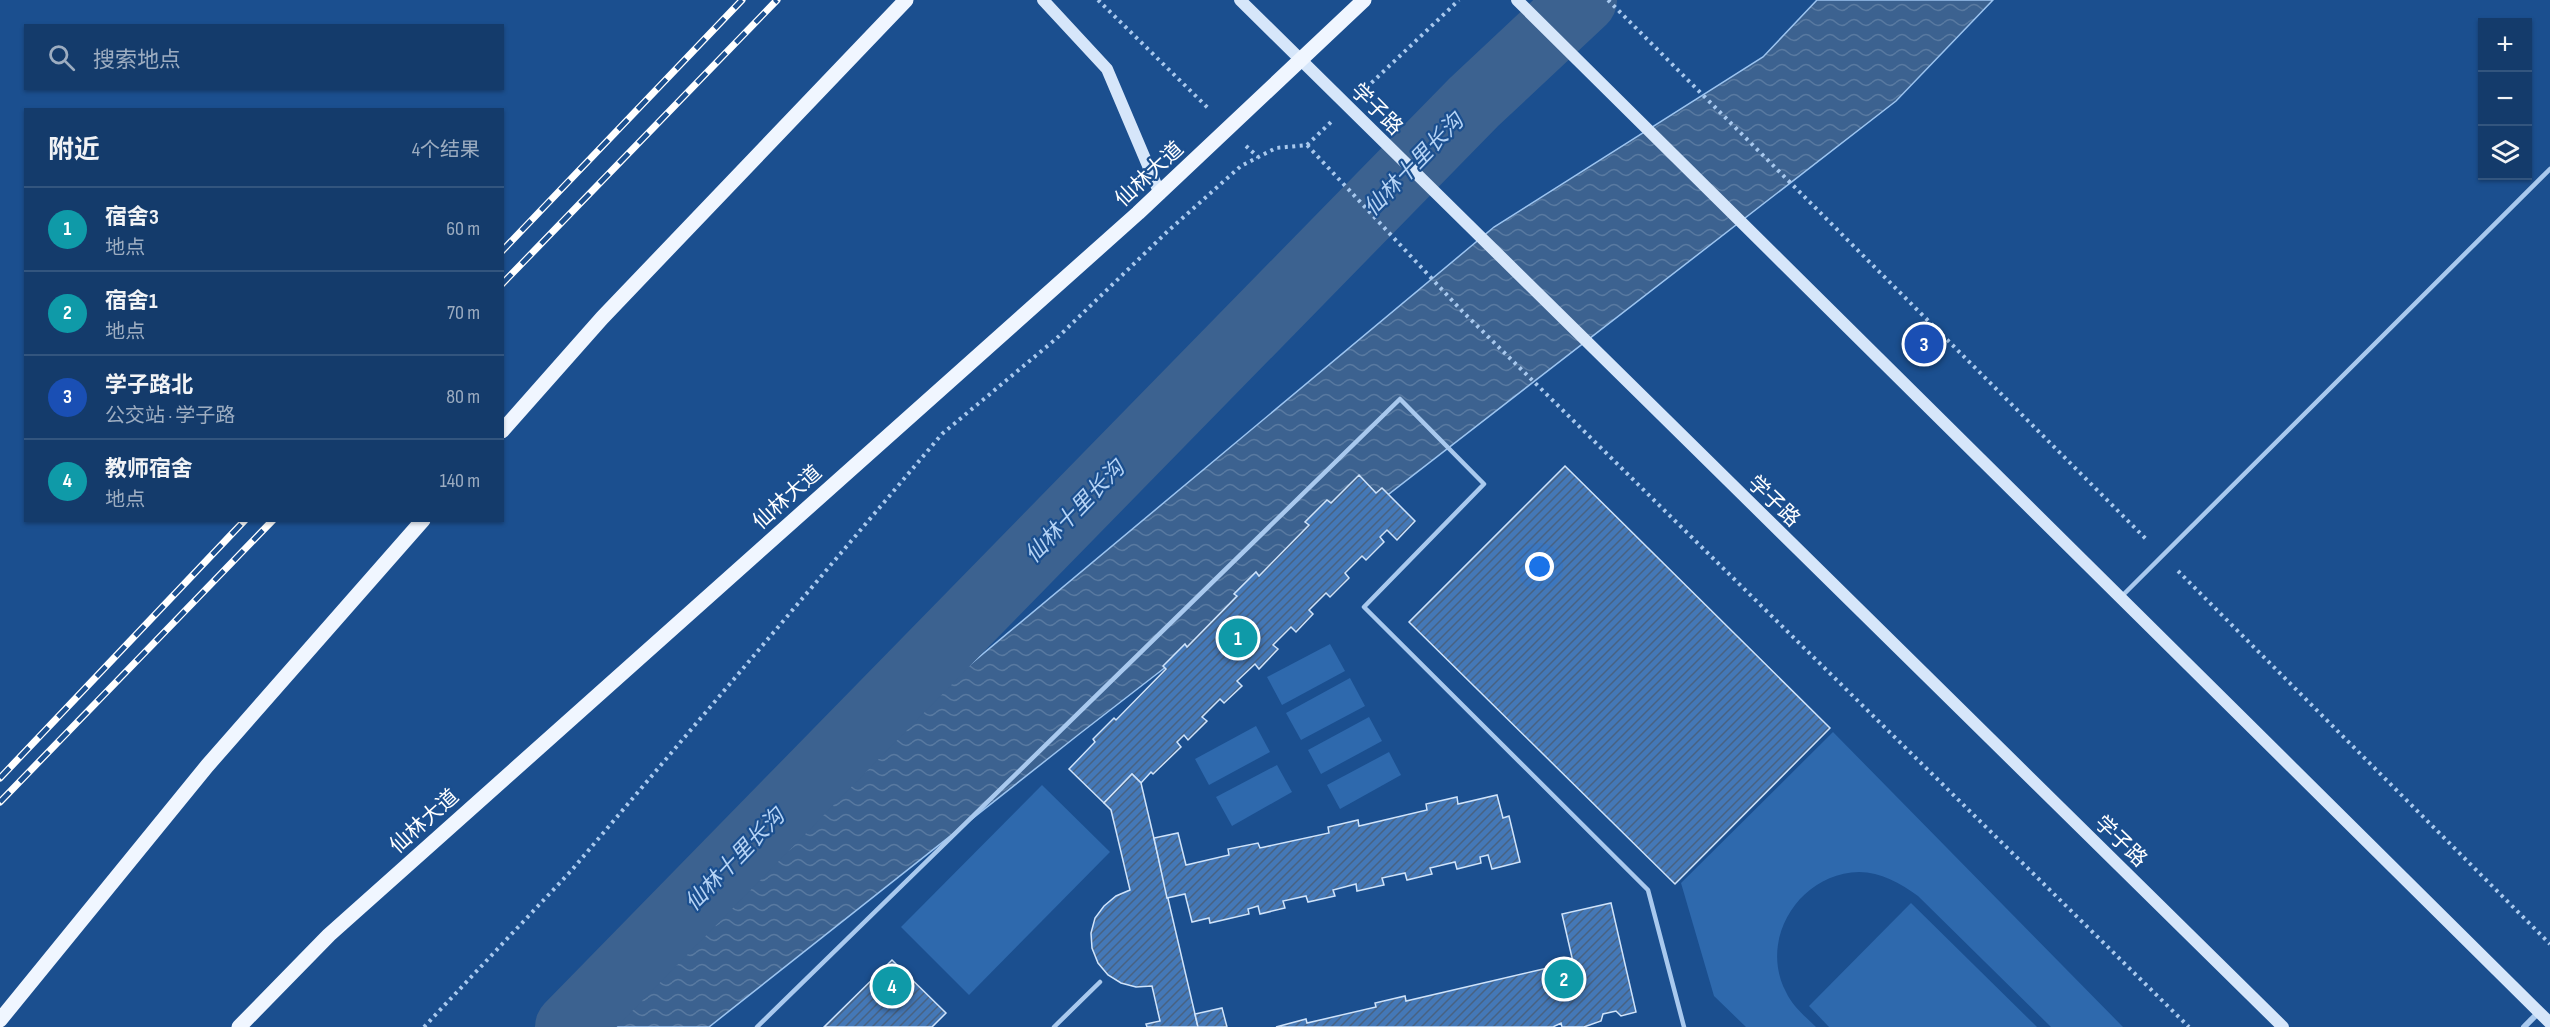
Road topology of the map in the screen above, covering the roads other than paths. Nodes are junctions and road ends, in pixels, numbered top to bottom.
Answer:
1 (906, 0) edge
2 (1043, 0) edge
3 (1240, 0) edge
4 (1364, 0) edge
5 (1517, 0) edge
6 (1300, 61) junction
7 (2550, 169) edge
8 (1160, 194) junction
9 (504, 428) edge
10 (421, 522) edge
11 (2121, 597) junction
12 (1100, 982) dead end
13 (2539, 1012) junction
14 (0, 1020) edge
15 (2550, 1023) edge
16 (239, 1027) edge
17 (757, 1027) edge
18 (1054, 1027) edge
19 (1684, 1027) edge
20 (2283, 1027) edge
21 (2524, 1027) edge

1 - 9 main road
2 - 8 main road
3 - 6 main road, 学子路
4 - 6 main road, 仙林大道
5 - 11 main road
6 - 8 main road, 仙林大道
6 - 20 main road, 学子路
7 - 11 lane
8 - 16 main road, 仙林大道
10 - 14 main road
11 - 13 main road
12 - 18 lane
13 - 15 main road
13 - 21 street
17 - 19 lane

